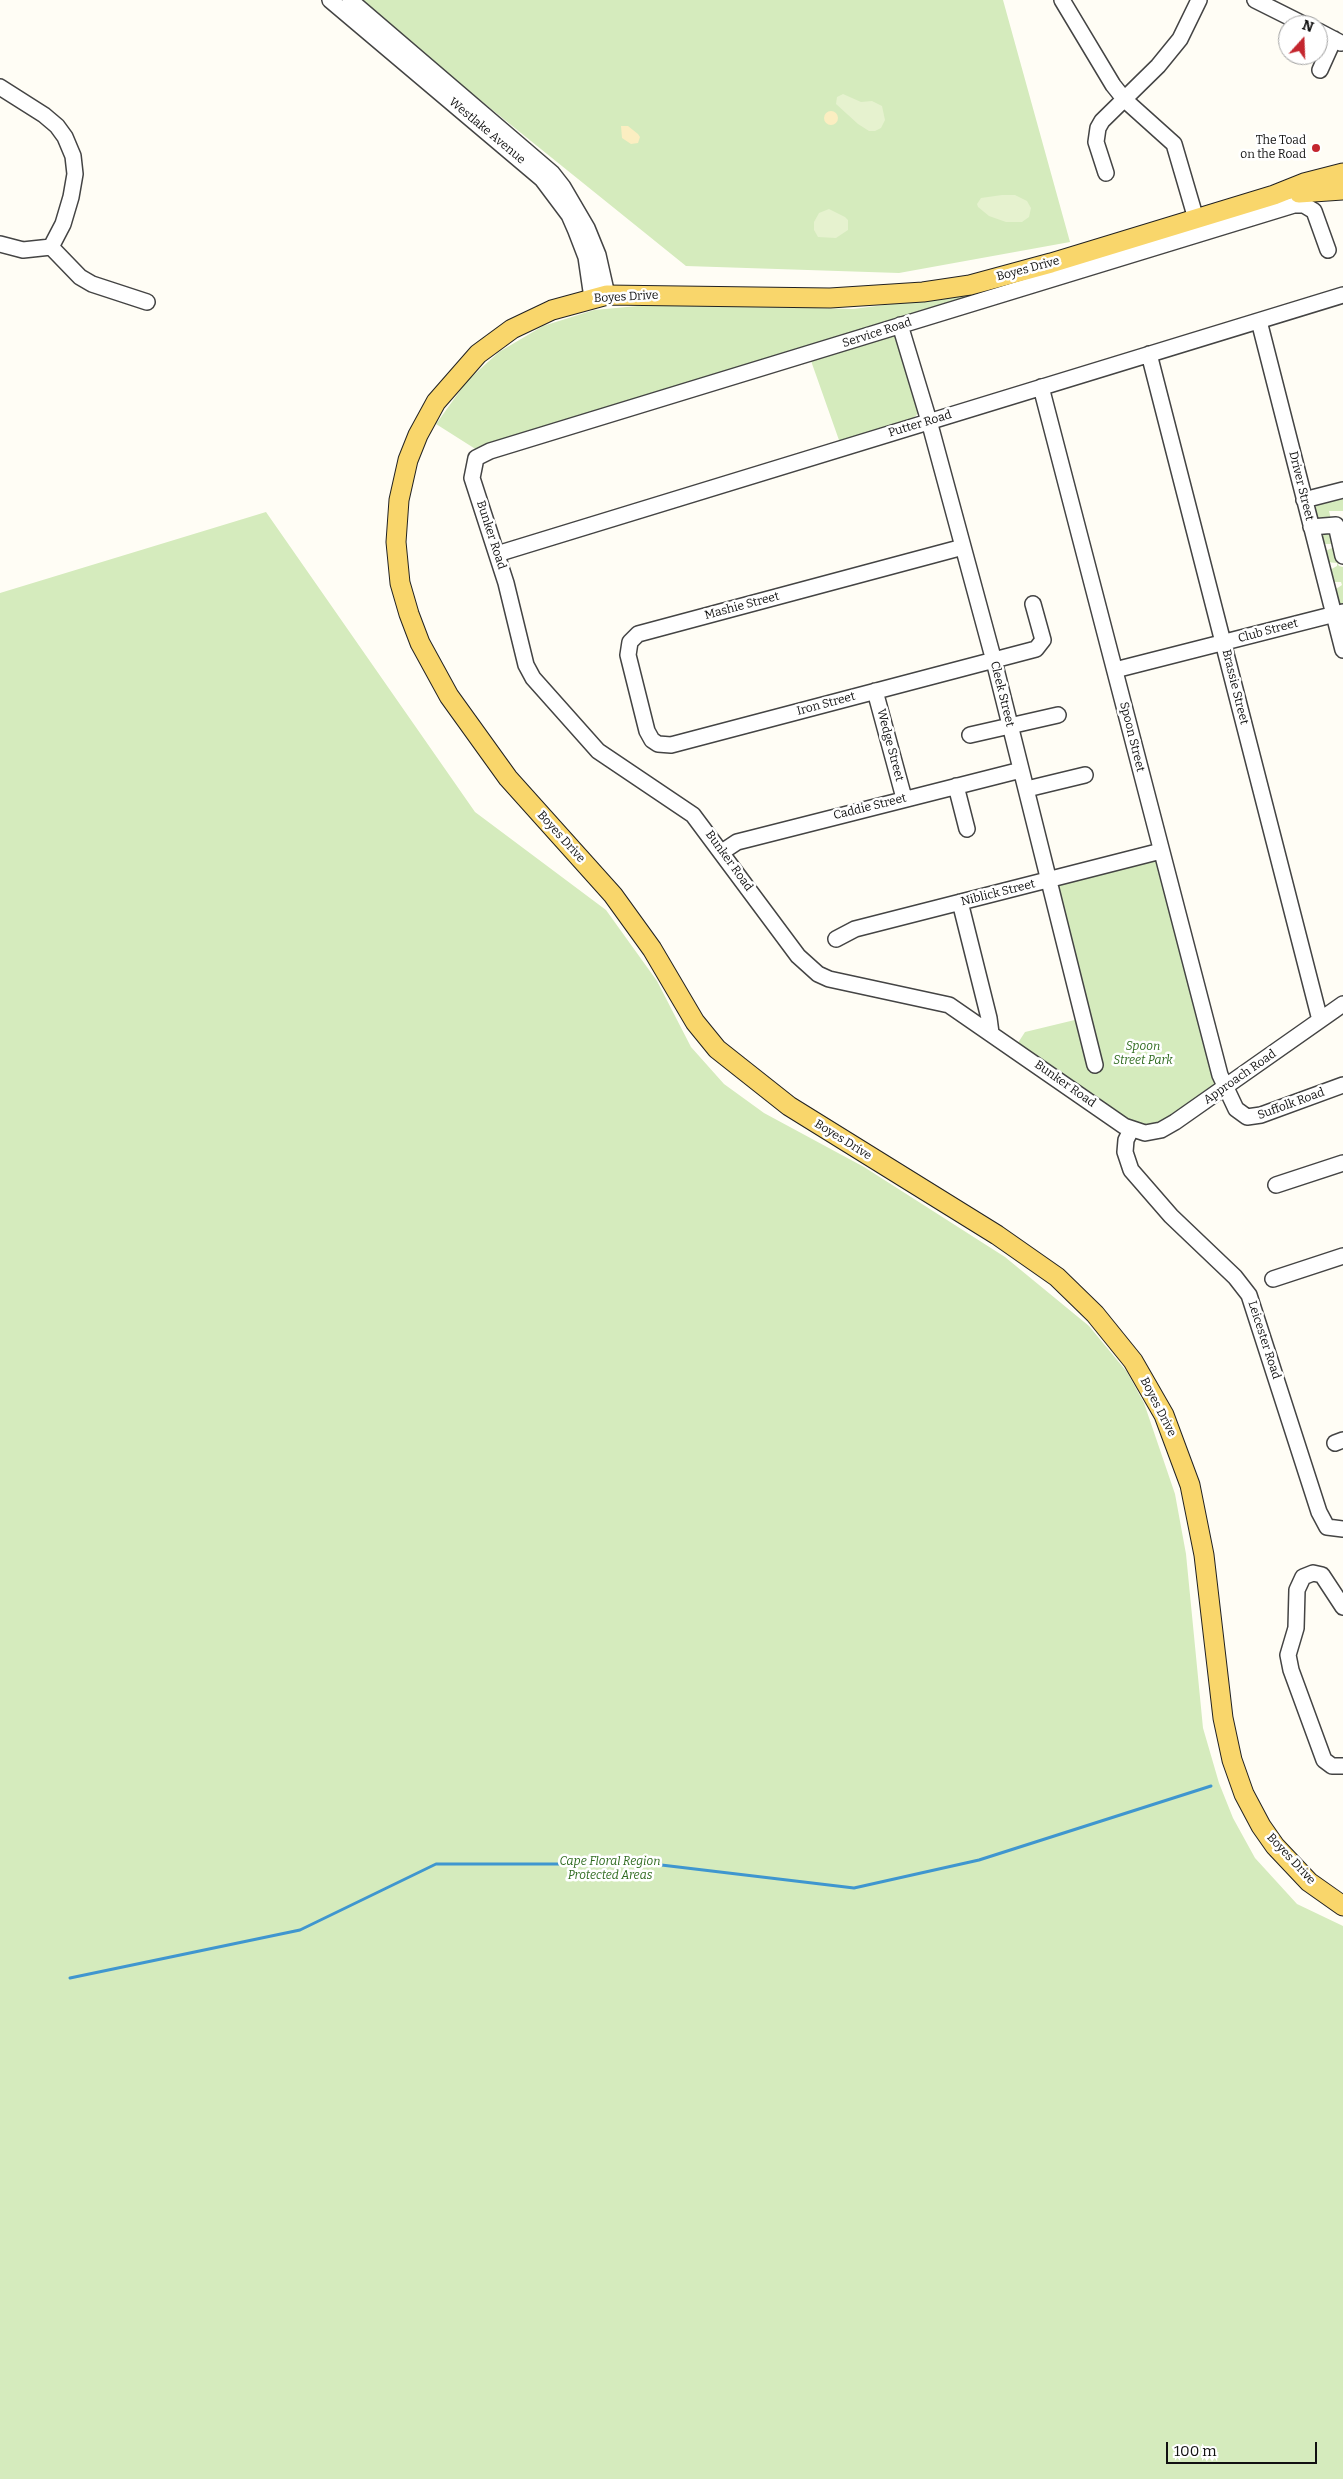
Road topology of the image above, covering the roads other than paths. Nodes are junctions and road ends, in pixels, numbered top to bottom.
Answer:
1 (330, 0) edge
2 (350, 0) edge
3 (1062, 0) edge
4 (1200, 0) edge
5 (1255, 0) edge
6 (1273, 4) edge
7 (1290, 15) edge
8 (1338, 41) edge
9 (1320, 70) dead end
10 (0, 87) edge
11 (1125, 100) junction
12 (1106, 173) dead end
13 (1343, 173) edge
14 (1343, 190) edge
15 (1278, 199) junction
16 (1196, 219) junction
17 (0, 244) edge
18 (51, 247) junction
19 (1328, 250) dead end
20 (1343, 295) edge
21 (600, 297) junction
22 (147, 302) dead end
23 (1259, 321) junction
24 (900, 325) junction
25 (1149, 354) junction
26 (1041, 387) junction
27 (929, 421) junction
28 (476, 458) joint
29 (1343, 490) edge
30 (1304, 500) junction
31 (1319, 526) junction
32 (963, 547) junction
33 (497, 554) junction
34 (1343, 556) edge
35 (1033, 604) dead end
36 (1338, 613) edge
37 (1224, 643) junction
38 (1343, 650) edge
39 (994, 661) junction
40 (1114, 670) junction
41 (875, 691) junction
42 (1058, 715) dead end
43 (1010, 726) junction
44 (970, 735) dead end
45 (658, 744) joint
46 (1021, 770) junction
47 (1085, 774) dead end
48 (956, 786) junction
49 (1027, 790) junction
50 (904, 798) junction
51 (967, 829) dead end
52 (1161, 851) junction
53 (722, 852) junction
54 (1049, 880) junction
55 (960, 902) junction
56 (836, 939) dead end
57 (1343, 1004) edge
58 (1320, 1020) junction
59 (991, 1033) junction
60 (1094, 1065) dead end
61 (1343, 1085) edge
62 (1226, 1087) junction
63 (1131, 1130) junction
64 (1343, 1163) edge
65 (1276, 1185) dead end
66 (1343, 1256) edge
67 (1273, 1279) dead end
68 (1337, 1529) edge
69 (1343, 1607) edge
70 (1343, 1766) edge
71 (1343, 1906) edge

1 - 21 street, Westlake Avenue
2 - 21 street, Westlake Avenue
3 - 11 street
4 - 11 street
5 - 6 street
6 - 7 street
8 - 9 street
10 - 18 street
11 - 12 street
11 - 16 street
13 - 15 main road, Boyes Drive
14 - 15 main road, Boyes Drive
15 - 16 main road, Boyes Drive
15 - 19 street, Service Road
15 - 24 street, Service Road
16 - 21 main road, Boyes Drive
17 - 18 street
18 - 22 street
20 - 23 street, Putter Road
21 - 71 main road, Boyes Drive
23 - 25 street, Putter Road
23 - 30 street, Driver Street
24 - 27 street, Cleek Street
24 - 28 street, Service Road
25 - 26 street, Putter Road
25 - 37 street, Brassie Street
26 - 27 street, Putter Road
26 - 40 street, Spoon Street
27 - 32 street, Cleek Street
27 - 33 street, Putter Road
28 - 33 street, Bunker Road
29 - 30 street
30 - 31 street, Driver Street
31 - 34 street
31 - 36 street, Driver Street
32 - 39 street, Cleek Street
32 - 45 street, Mashie Street
33 - 53 street, Bunker Road
35 - 39 street, Iron Street
36 - 37 street, Club Street
36 - 38 street, Driver Street
37 - 40 street, Club Street
37 - 58 street, Brassie Street
39 - 41 street, Iron Street
39 - 43 street, Cleek Street
40 - 52 street, Spoon Street
41 - 45 street, Iron Street
41 - 50 street, Wedge Street
42 - 43 street
43 - 44 street
43 - 46 street, Cleek Street
46 - 48 street, Caddie Street
46 - 49 street, Cleek Street
47 - 49 street
48 - 50 street, Caddie Street
48 - 51 street
49 - 54 street, Cleek Street
50 - 53 street, Caddie Street
52 - 54 street, Niblick Street
52 - 62 street, Spoon Street
53 - 59 street, Bunker Road
54 - 55 street, Niblick Street
54 - 60 street, Cleek Street
55 - 56 street, Niblick Street
55 - 59 street
57 - 58 street, Approach Road
58 - 62 street, Approach Road
59 - 63 street, Bunker Road
61 - 62 street, Suffolk Road
62 - 63 street, Approach Road
63 - 68 street, Leicester Road
64 - 65 street
66 - 67 street
69 - 70 street

